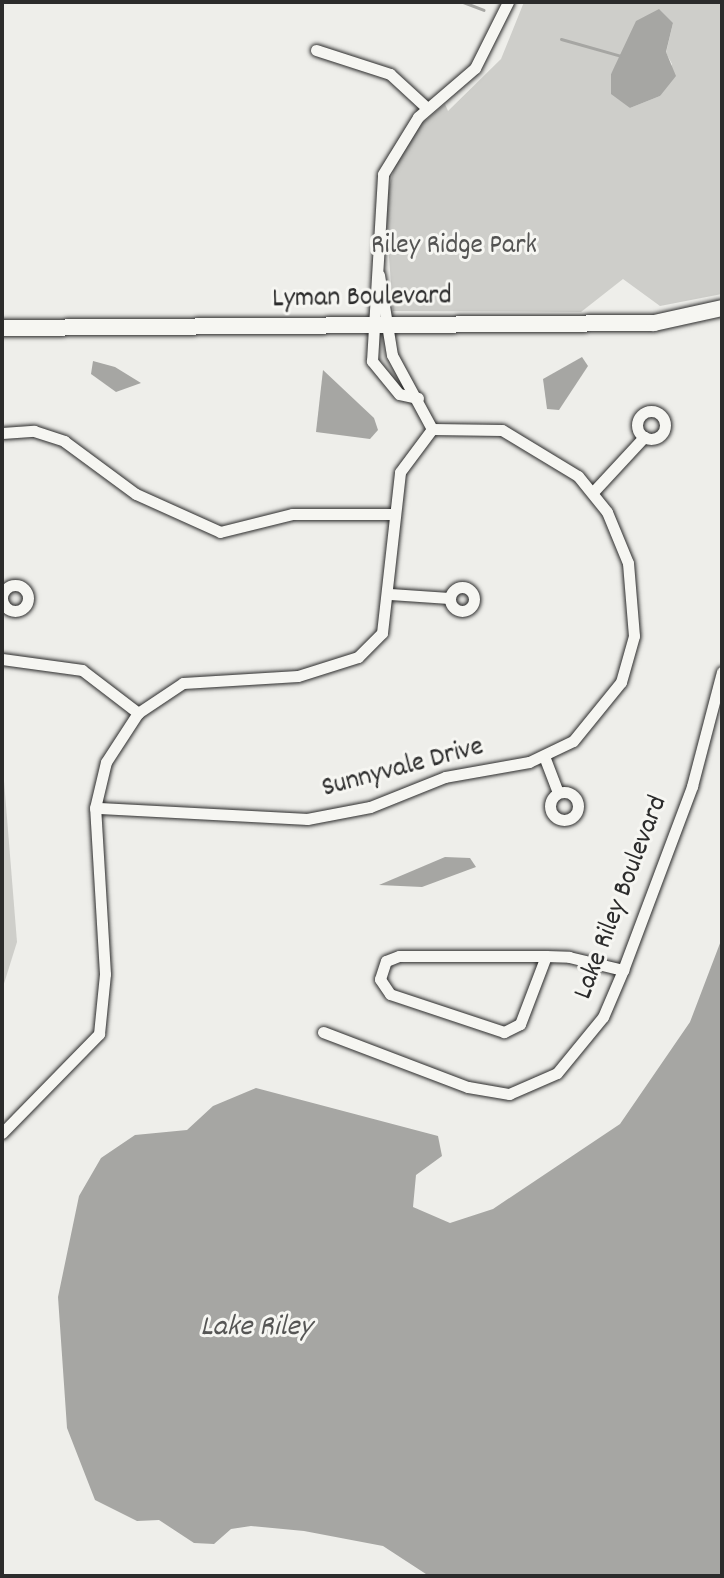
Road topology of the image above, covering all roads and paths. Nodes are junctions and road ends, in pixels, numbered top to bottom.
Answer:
1 (508, 2) edge
2 (316, 50) dead end
3 (427, 108) junction
4 (722, 308) edge
5 (380, 325) junction
6 (2, 328) edge
7 (418, 398) junction
8 (432, 429) junction
9 (2, 433) edge
10 (644, 437) dead end
11 (594, 491) junction
12 (392, 514) junction
13 (390, 594) junction
14 (449, 598) dead end
15 (2, 659) edge
16 (722, 672) edge
17 (138, 713) junction
18 (544, 756) junction
19 (558, 792) dead end
20 (95, 808) junction
21 (546, 956) junction
22 (623, 970) junction
23 (323, 1032) dead end
24 (2, 1133) edge

1 - 3 street
2 - 3 street
3 - 5 street
4 - 5 street, Lyman Boulevard
5 - 6 street, Lyman Boulevard
5 - 7 street
5 - 7 street
7 - 8 street
8 - 11 street
8 - 12 street
9 - 12 street
10 - 11 street
11 - 18 street, Sunnyvale Drive
12 - 13 street
13 - 14 street
13 - 17 street
15 - 17 street
16 - 22 street, Lake Riley Boulevard
17 - 20 street
18 - 19 street
18 - 20 street, Sunnyvale Drive
20 - 24 street
21 - 21 street
21 - 22 street
22 - 23 street, Lake Riley Boulevard

